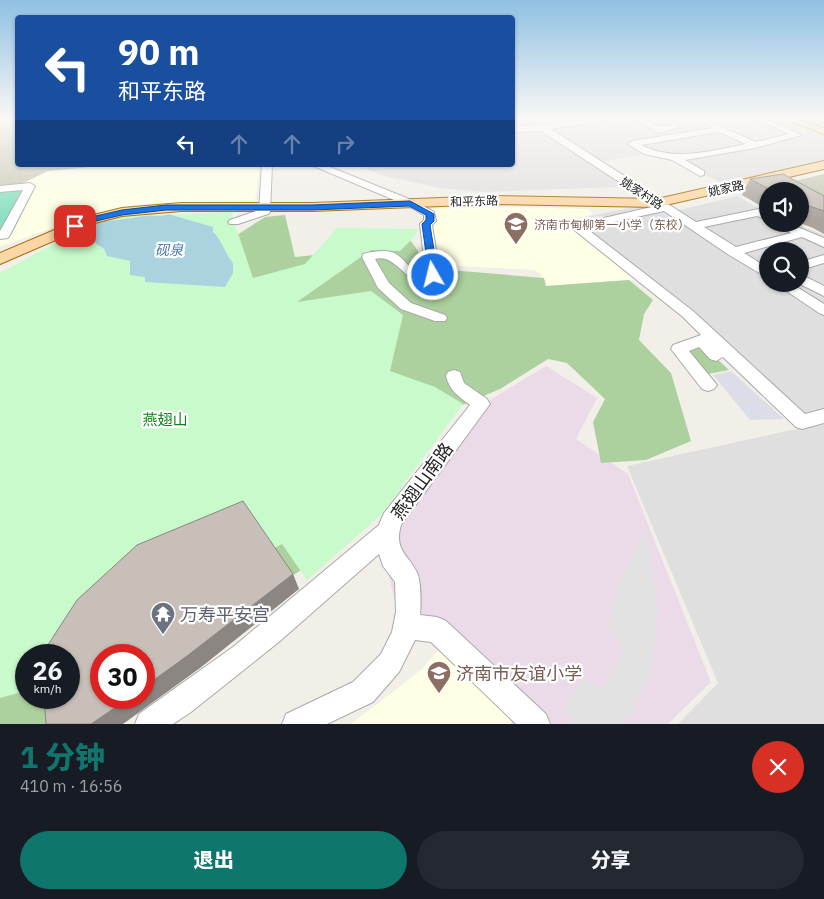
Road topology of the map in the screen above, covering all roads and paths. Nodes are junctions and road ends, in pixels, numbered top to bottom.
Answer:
1 (581, 153) edge
2 (651, 153) edge
3 (715, 153) edge
4 (675, 158) junction
5 (824, 165) edge
6 (267, 167) edge
7 (321, 167) edge
8 (700, 173) dead end
9 (0, 189) edge
10 (410, 203) junction
11 (660, 205) junction
12 (263, 207) junction
13 (759, 212) edge
14 (234, 222) dead end
15 (694, 226) junction
16 (795, 232) edge
17 (799, 234) junction
18 (0, 235) edge
19 (824, 243) edge
20 (733, 252) junction
21 (0, 259) edge
22 (824, 259) edge
23 (809, 263) edge
24 (759, 268) edge
25 (809, 283) edge
26 (796, 292) edge
27 (824, 292) edge
28 (824, 310) edge
29 (440, 318) dead end
30 (454, 376) dead end
31 (708, 385) dead end
32 (824, 416) edge
33 (802, 422) junction
34 (388, 532) junction
35 (406, 626) junction
36 (149, 724) edge
37 (296, 724) edge
38 (536, 724) edge

1 - 11 street, 姚家村路
2 - 4 street
3 - 4 street
4 - 8 street
5 - 11 main road, 姚家路
6 - 12 street
7 - 10 street
9 - 18 street
10 - 11 main road, 和平东路
10 - 12 main road, 和平东路
10 - 29 street
11 - 15 street, 姚家村路
11 - 33 street
12 - 14 street
12 - 21 main road, 和平东路
13 - 15 street
15 - 20 street, 姚家村路
16 - 17 street
17 - 19 street
17 - 20 street
20 - 24 street, 姚家村路
22 - 23 street
25 - 27 street
26 - 28 street
30 - 34 street, 燕翅山南路
31 - 33 street
32 - 33 street
34 - 35 street, 燕翅山南路
34 - 36 street
35 - 37 street, 燕翅山南路
35 - 38 street

